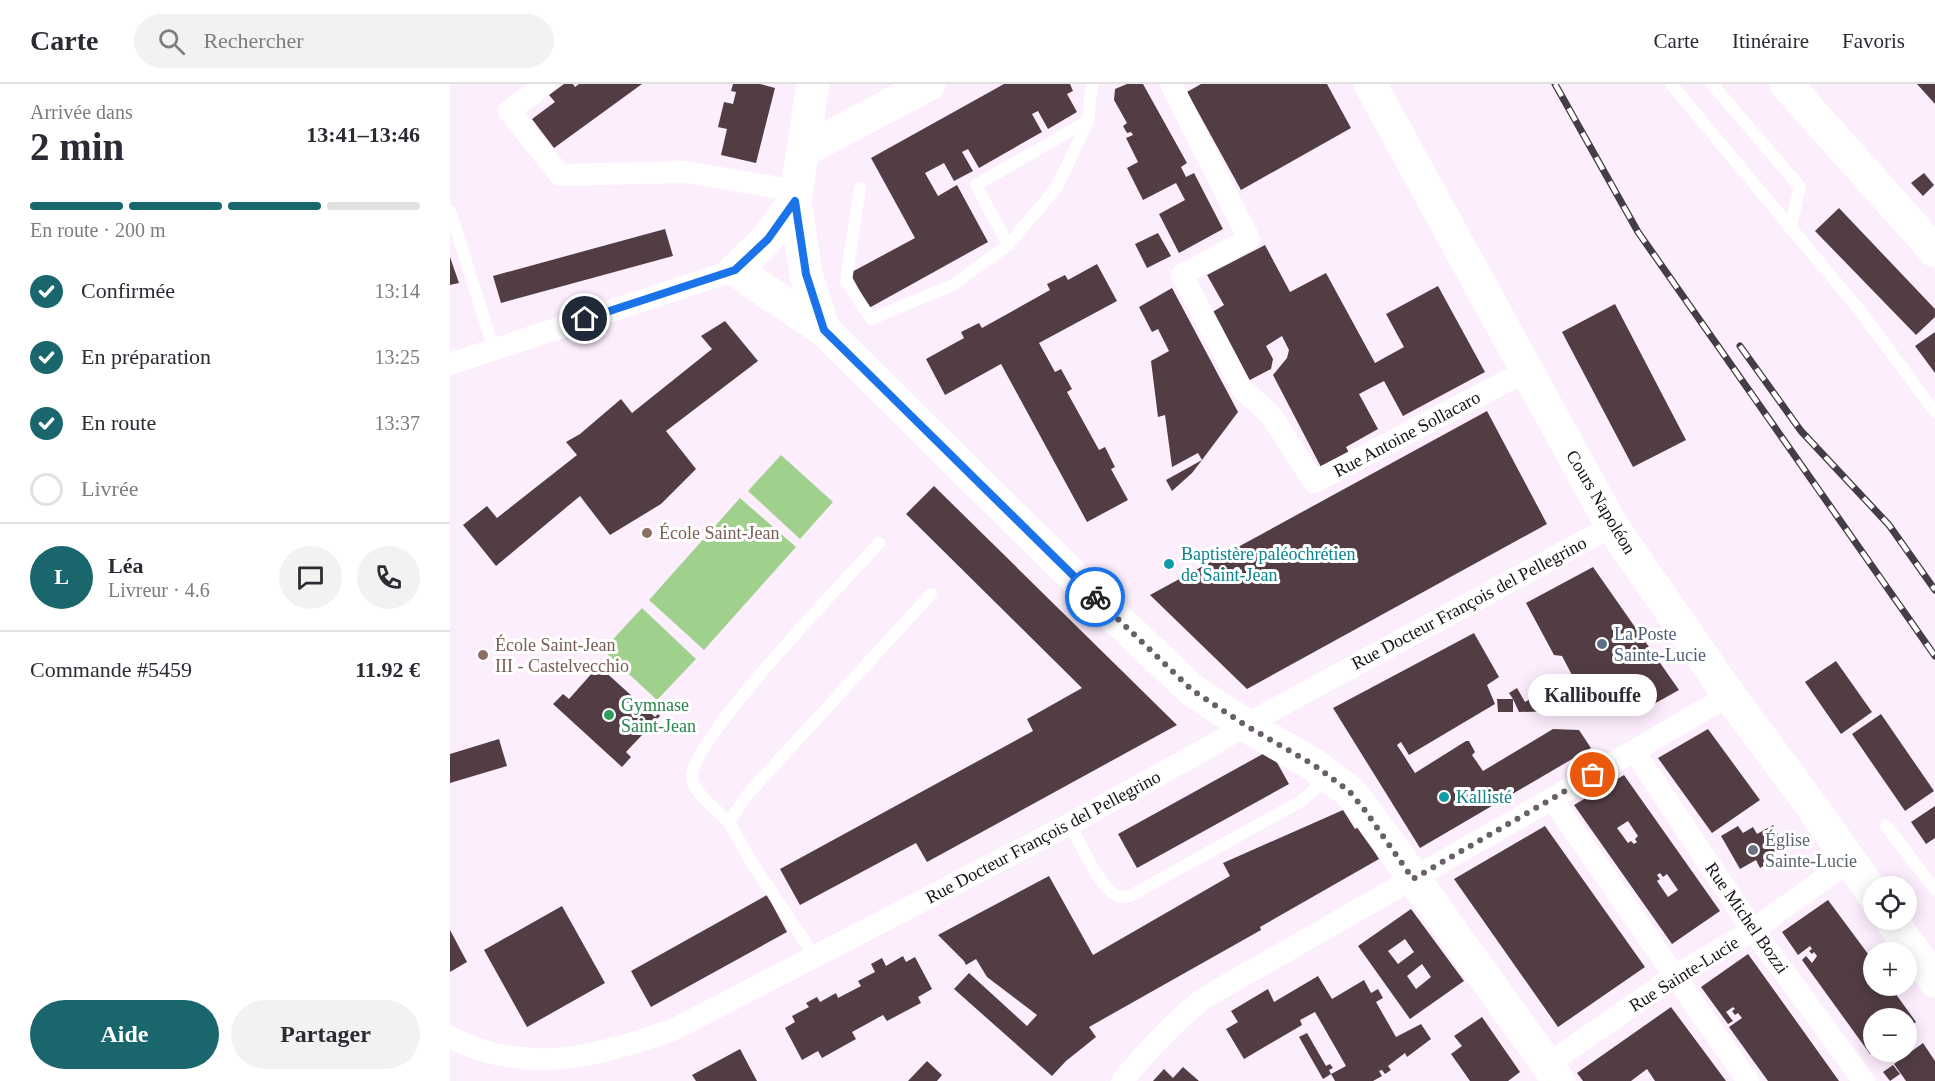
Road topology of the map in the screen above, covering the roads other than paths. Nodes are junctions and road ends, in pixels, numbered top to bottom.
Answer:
1 (545, 84) edge
2 (813, 84) edge
3 (929, 84) edge
4 (1092, 84) edge
5 (1171, 84) edge
6 (1370, 84) edge
7 (1671, 84) edge
8 (1712, 84) edge
9 (1786, 84) edge
10 (1088, 121) junction
11 (803, 151) junction
12 (860, 188) dead end
13 (796, 196) junction
14 (450, 211) edge
15 (1790, 229) junction
16 (1008, 245) junction
17 (1935, 251) edge
18 (735, 270) junction
19 (824, 330) junction
20 (494, 349) junction
21 (450, 364) edge
22 (1526, 371) junction
23 (1935, 412) edge
24 (1612, 526) junction
25 (879, 543) dead end
26 (931, 594) dead end
27 (1729, 695) junction
28 (1245, 725) junction
29 (1634, 751) junction
30 (1327, 776) junction
31 (1552, 800) junction
32 (729, 822) junction
33 (1070, 824) junction
34 (1887, 825) dead end
35 (1849, 861) junction
36 (1413, 879) junction
37 (1863, 880) edge
38 (1935, 889) edge
39 (1754, 930) junction
40 (1898, 930) edge
41 (816, 958) junction
42 (1675, 976) junction
43 (1935, 981) edge
44 (450, 1037) edge
45 (1553, 1073) edge
46 (1122, 1081) edge
47 (1748, 1081) edge
48 (1864, 1081) edge

1 - 13 street
2 - 11 main road
3 - 11 main road
4 - 10 lane
5 - 22 street, Rue Antoine Sollacaro
6 - 22 main road, Cours Napoléon
7 - 15 lane
8 - 15 lane
9 - 17 main road
10 - 16 lane
10 - 16 lane
11 - 13 main road
12 - 16 lane
13 - 18 main road
13 - 19 main road
14 - 20 lane
15 - 23 lane
18 - 19 main road
18 - 20 street
19 - 28 main road
20 - 21 street
22 - 24 main road, Cours Napoléon
24 - 27 main road, Cours Napoléon
24 - 28 street, Rue Docteur François del Pellegrino
25 - 32 lane
26 - 32 lane
27 - 29 street
27 - 35 main road, Cours Napoléon
28 - 30 main road
28 - 33 street, Rue Docteur François del Pellegrino
29 - 31 street
29 - 39 street, Rue Michel Bozzi
30 - 33 lane
30 - 36 main road
31 - 36 street
31 - 42 street
32 - 41 lane
33 - 41 street, Rue Docteur François del Pellegrino
34 - 38 lane
35 - 37 main road, Cours Napoléon
35 - 39 street, Rue Sainte-Lucie
36 - 45 main road
36 - 46 street
39 - 42 street, Rue Sainte-Lucie
39 - 48 street, Rue Michel Bozzi
40 - 43 main road
41 - 44 street, Rue Docteur François del Pellegrino
42 - 45 street, Rue Sainte-Lucie
42 - 47 street

